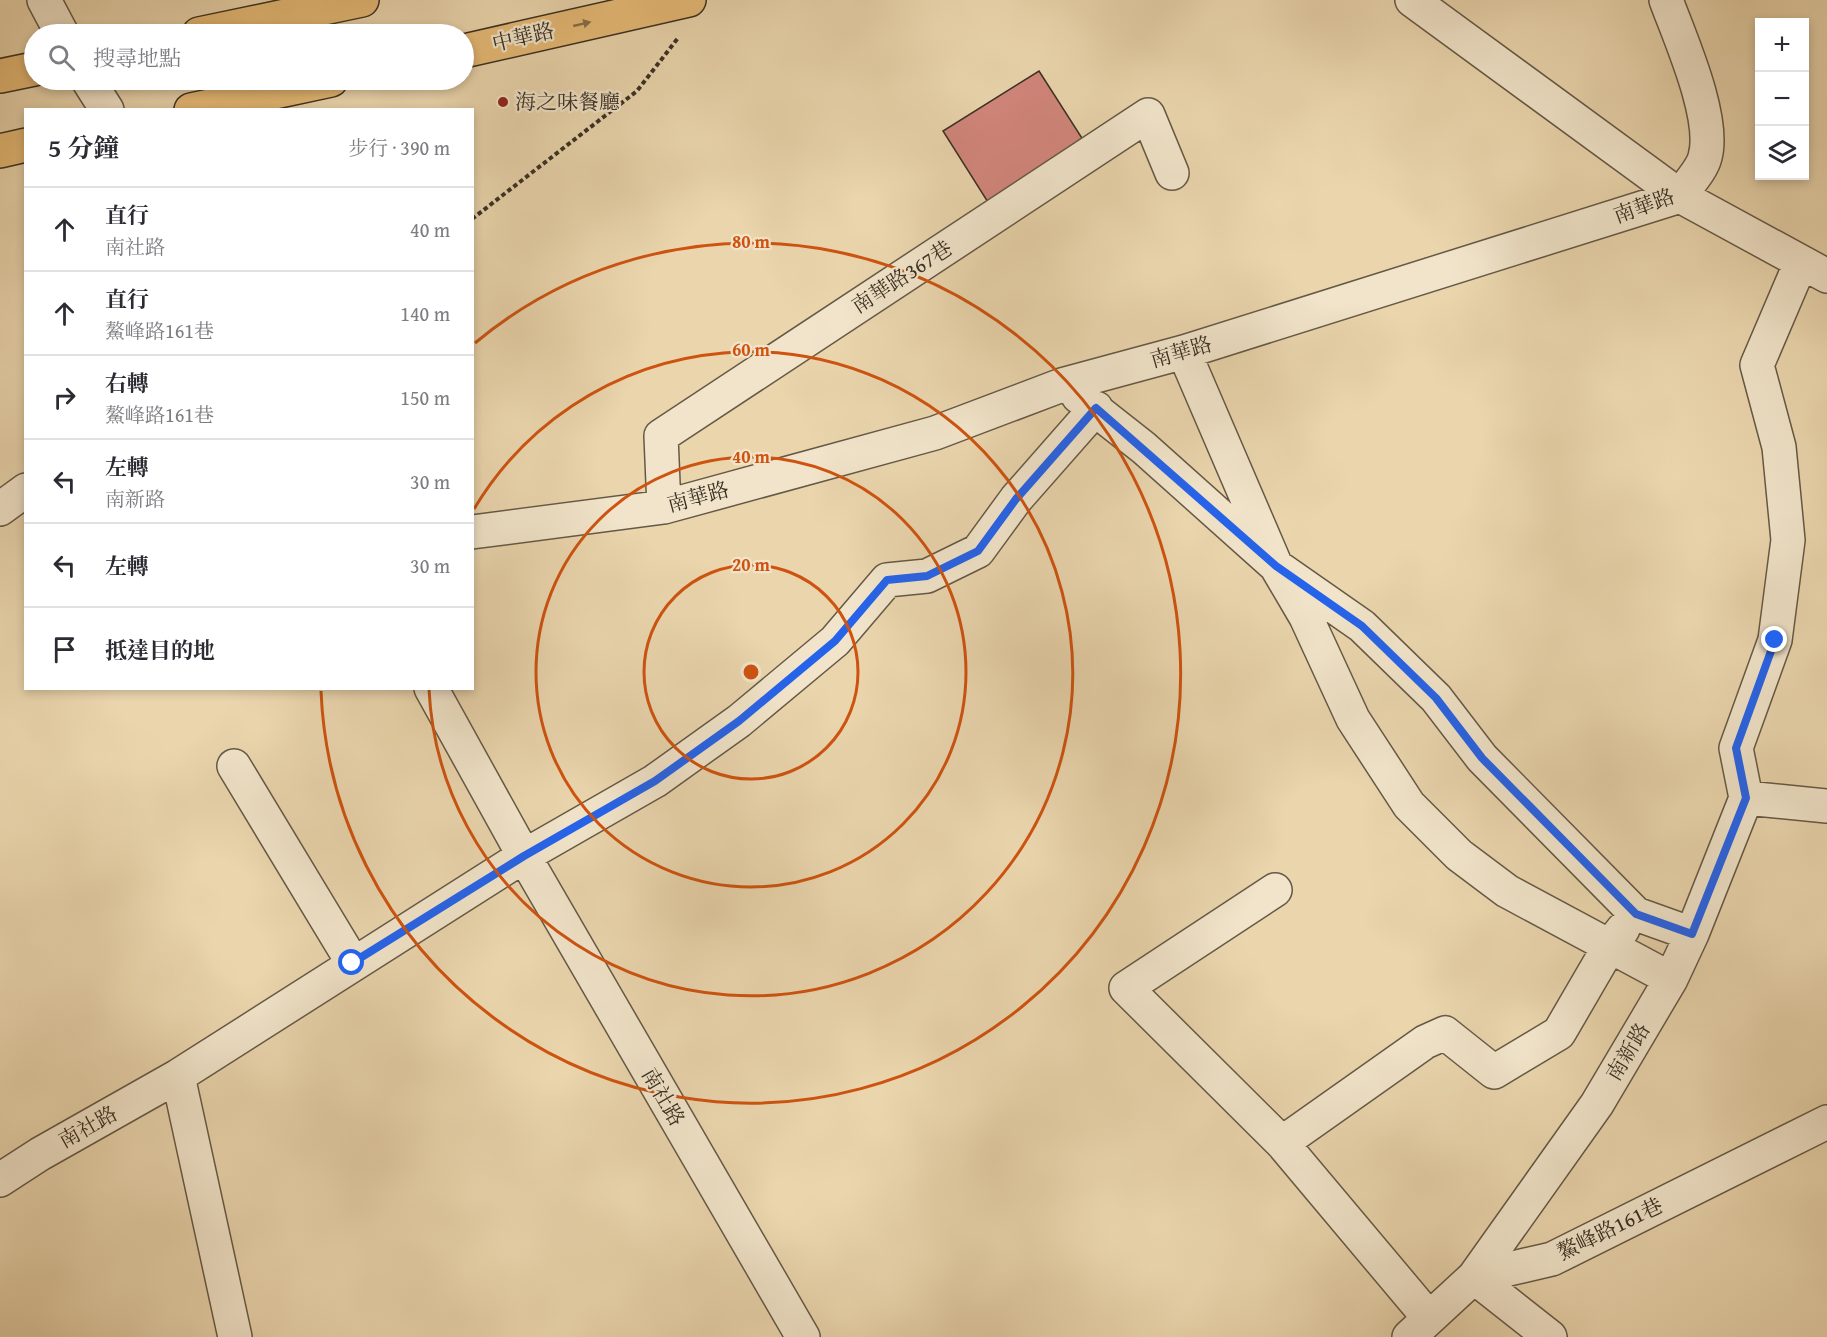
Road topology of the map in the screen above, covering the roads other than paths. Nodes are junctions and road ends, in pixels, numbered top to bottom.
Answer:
1 (44, 0) edge
2 (362, 0) edge
3 (689, 0) edge
4 (1412, 0) edge
5 (1666, 0) edge
6 (57, 24) edge
7 (247, 24) edge
8 (474, 49) edge
9 (24, 71) edge
10 (0, 76) edge
11 (94, 90) edge
12 (284, 90) edge
13 (105, 108) edge
14 (200, 108) edge
15 (24, 145) edge
16 (0, 151) edge
17 (1172, 173) dead end
18 (1680, 196) junction
19 (1814, 269) edge
20 (1184, 352) junction
21 (1062, 385) junction
22 (1096, 408) junction
23 (24, 491) edge
24 (664, 507) junction
25 (0, 509) edge
26 (474, 532) edge
27 (1276, 566) junction
28 (431, 690) edge
29 (234, 766) dead end
30 (1746, 798) junction
31 (1827, 807) edge
32 (524, 856) junction
33 (1275, 890) dead end
34 (1636, 914) junction
35 (1692, 934) junction
36 (1609, 947) junction
37 (352, 963) junction
38 (1671, 979) junction
39 (178, 1076) junction
40 (1827, 1122) edge
41 (1282, 1143) junction
42 (0, 1180) edge
43 (1474, 1277) junction
44 (1419, 1328) edge
45 (235, 1337) edge
46 (803, 1337) edge
47 (1550, 1337) edge

1 - 6 street
2 - 7 main road
8 -> 3 main road, 中華路
4 - 18 street
5 - 18 street, 南華路
9 - 10 main road
11 - 13 street
12 - 14 main road
15 - 16 main road
17 - 24 street, 南華路367巷
18 - 19 street
18 - 20 street, 南華路
19 - 30 street
20 - 21 street, 南華路
20 - 27 street
21 - 22 street
21 - 24 street, 南華路
22 - 27 street
22 - 32 street
23 - 25 street
24 - 26 street, 南華路
27 - 34 street
27 - 36 street
28 - 32 street, 南社路
29 - 37 street
30 - 31 street
30 - 35 street, 南新路
32 - 37 street, 南社路
32 - 46 street, 南社路
33 - 41 street
34 - 35 street
34 - 36 street
35 - 38 street, 南新路
36 - 38 street
36 - 41 street
37 - 39 street, 南社路
38 - 43 street, 南新路
39 - 42 street, 南社路
39 - 45 street
40 - 43 street, 鰲峰路161巷
41 - 44 street
43 - 44 street, 南新路
43 - 47 street

